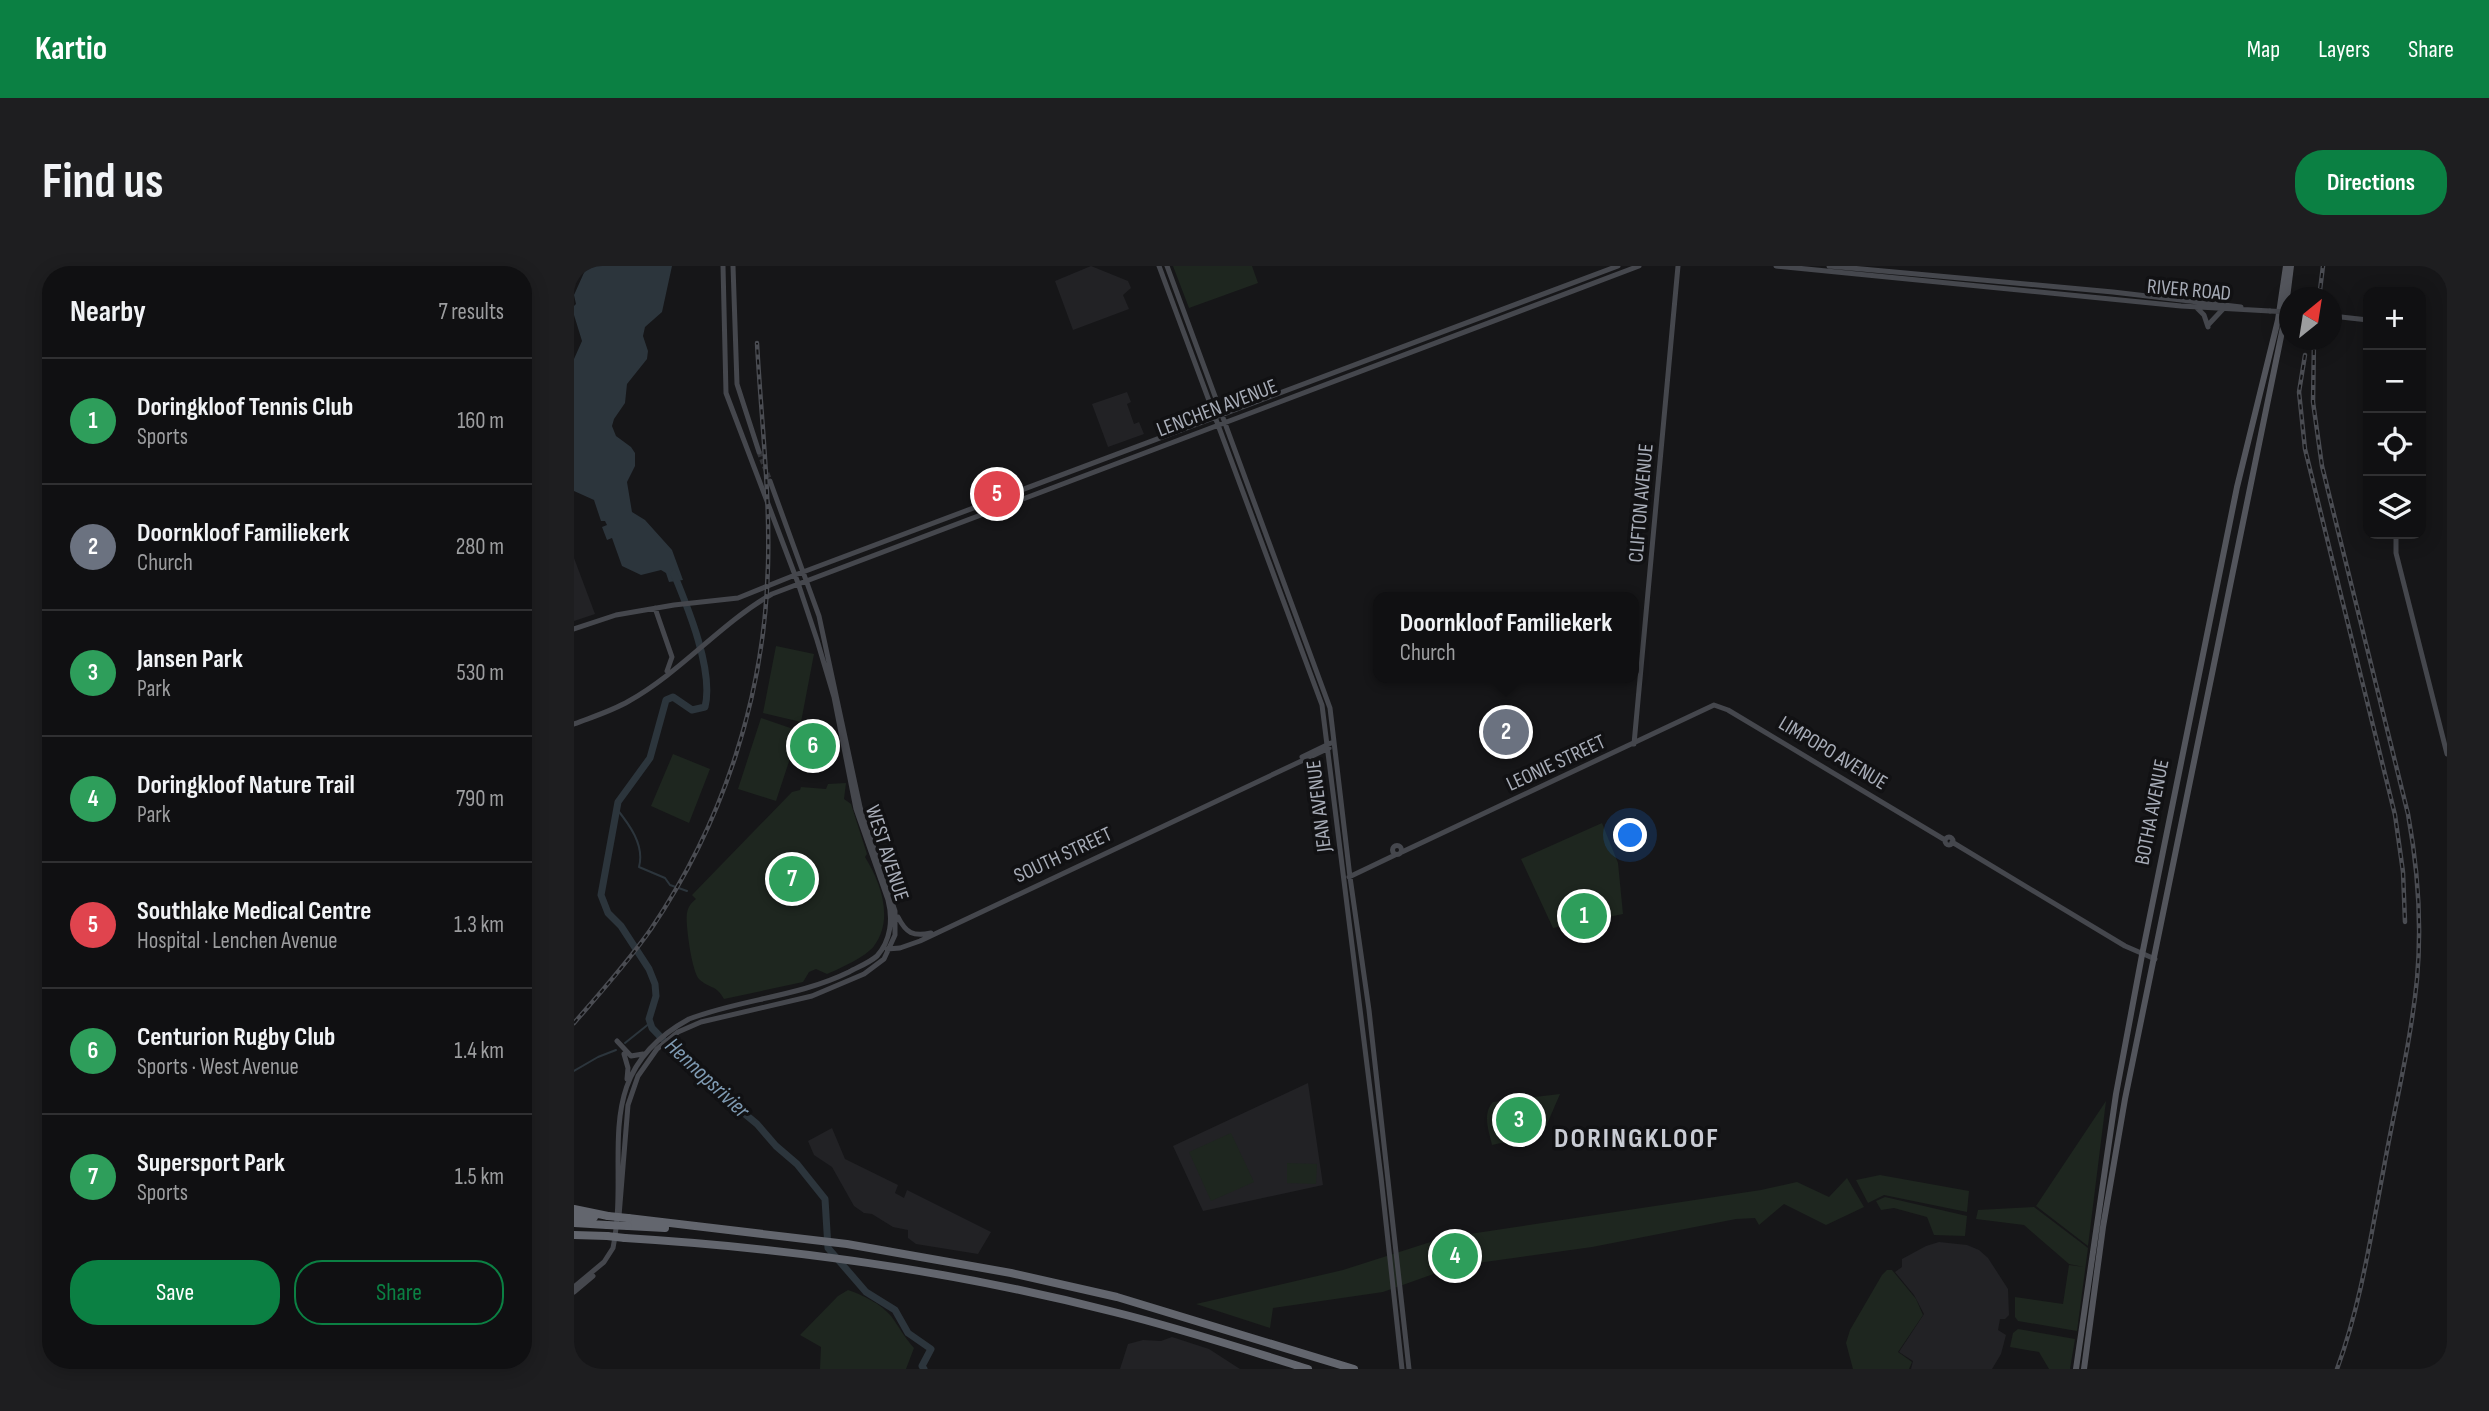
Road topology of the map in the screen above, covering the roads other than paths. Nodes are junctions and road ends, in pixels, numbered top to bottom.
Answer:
1 (723, 266) edge
2 (733, 266) edge
3 (1159, 266) edge
4 (1167, 266) edge
5 (1618, 266) edge
6 (1639, 266) edge
7 (1675, 266) edge
8 (1776, 266) edge
9 (1829, 266) edge
10 (2289, 266) edge
11 (2196, 307) junction
12 (2223, 309) junction
13 (2268, 310) junction
14 (2279, 311) edge
15 (2342, 317) edge
16 (2363, 319) edge
17 (1197, 348) junction
18 (1196, 362) junction
19 (1220, 419) junction
20 (759, 452) tunnel mouth
21 (1239, 462) junction
22 (770, 481) tunnel mouth
23 (1240, 483) junction
24 (2396, 539) edge
25 (804, 572) junction
26 (795, 575) junction
27 (807, 580) junction
28 (798, 583) junction
29 (654, 608) junction
30 (630, 613) junction
31 (659, 620) junction
32 (574, 629) edge
33 (1312, 666) junction
34 (1639, 678) edge
35 (661, 679) junction
36 (1639, 683) edge
37 (1711, 705) joint
38 (574, 724) edge
39 (1634, 731) junction
40 (1646, 737) junction
41 (1335, 743) junction
42 (1634, 744) junction
43 (1328, 746) junction
44 (2447, 754) edge
45 (1347, 878) junction
46 (895, 911) junction
47 (942, 930) junction
48 (1358, 939) junction
49 (882, 948) junction
50 (890, 950) junction
51 (2142, 955) junction
52 (2155, 959) junction
53 (1355, 968) junction
54 (676, 1030) junction
55 (617, 1041) dead end
56 (652, 1048) junction
57 (624, 1054) dead end
58 (626, 1085) junction
59 (1381, 1115) junction
60 (1377, 1147) junction
61 (574, 1209) edge
62 (1392, 1214) junction
63 (574, 1216) edge
64 (607, 1219) junction
65 (574, 1223) edge
66 (574, 1235) edge
67 (1388, 1246) junction
68 (574, 1289) edge
69 (1308, 1369) edge
70 (1354, 1369) edge
71 (1402, 1369) edge
72 (1409, 1369) edge
73 (2076, 1369) edge
74 (2084, 1369) edge

1 - 26 main road, WEST AVENUE
2 - 20 main road
3 - 18 main road, JEAN AVENUE
4 - 17 main road, JEAN AVENUE
5 - 19 main road, LENCHEN AVENUE
6 - 19 main road, LENCHEN AVENUE
7 - 34 main road, CLIFTON AVENUE
8 - 11 main road, RIVER ROAD
9 - 13 main road, RIVER ROAD
10 - 51 main road, BOTHA AVENUE
10 - 52 main road, BOTHA AVENUE
11 - 12 main road, RIVER ROAD
11 - 12 main road
12 - 13 main road, RIVER ROAD
13 - 14 main road, RIVER ROAD, bridge
15 - 16 main road
17 - 18 main road
17 - 19 main road, JEAN AVENUE
18 - 19 main road, JEAN AVENUE
19 - 21 main road, JEAN AVENUE
19 - 23 main road, JEAN AVENUE
19 - 25 main road, LENCHEN AVENUE
19 - 27 main road, LENCHEN AVENUE
21 - 23 main road
21 - 33 main road, JEAN AVENUE
22 - 25 main road, WEST AVENUE
23 - 33 main road, JEAN AVENUE
24 - 44 main road
25 - 26 main road, LENCHEN AVENUE
25 - 27 main road, WEST AVENUE
26 - 28 main road, WEST AVENUE
26 - 29 main road, LENCHEN AVENUE
27 - 28 main road, LENCHEN AVENUE
27 - 46 main road, WEST AVENUE
28 - 35 main road, LENCHEN AVENUE
28 - 49 main road, WEST AVENUE
29 - 30 main road, LENCHEN AVENUE
29 - 31 main road
30 - 31 main road
30 - 32 main road, LENCHEN AVENUE
31 - 35 main road
33 - 41 main road, JEAN AVENUE
33 - 43 main road, JEAN AVENUE
35 - 38 main road, LENCHEN AVENUE
36 - 39 main road, CLIFTON AVENUE
37 - 40 main road, LEONIE STREET
37 - 51 main road, LIMPOPO AVENUE
39 - 40 main road
39 - 42 main road, CLIFTON AVENUE
40 - 42 main road, LEONIE STREET
41 - 43 main road, SOUTH STREET
41 - 45 main road, JEAN AVENUE
42 - 45 main road, LEONIE STREET
43 - 45 main road, JEAN AVENUE
43 - 47 main road, SOUTH STREET
45 - 48 main road, JEAN AVENUE
45 - 53 main road, JEAN AVENUE
46 - 47 main road
46 - 50 main road, WEST AVENUE
47 - 50 main road, SOUTH STREET
48 - 53 main road
48 - 59 main road, JEAN AVENUE
49 - 50 main road
49 - 54 main road
50 - 54 main road
51 - 52 main road, LIMPOPO AVENUE
51 - 73 main road, BOTHA AVENUE
52 - 74 main road, BOTHA AVENUE
53 - 60 main road, JEAN AVENUE
54 - 56 main road
55 - 56 main road
56 - 58 main road
56 - 68 main road
57 - 58 main road
58 - 68 main road
59 - 60 main road
59 - 62 main road, JEAN AVENUE
60 - 67 main road, JEAN AVENUE
61 - 64 highway
62 - 67 main road
62 - 72 main road, JEAN AVENUE
63 - 64 highway
64 - 65 highway
64 - 70 highway, bridge
66 - 69 highway, bridge
67 - 71 main road, JEAN AVENUE

